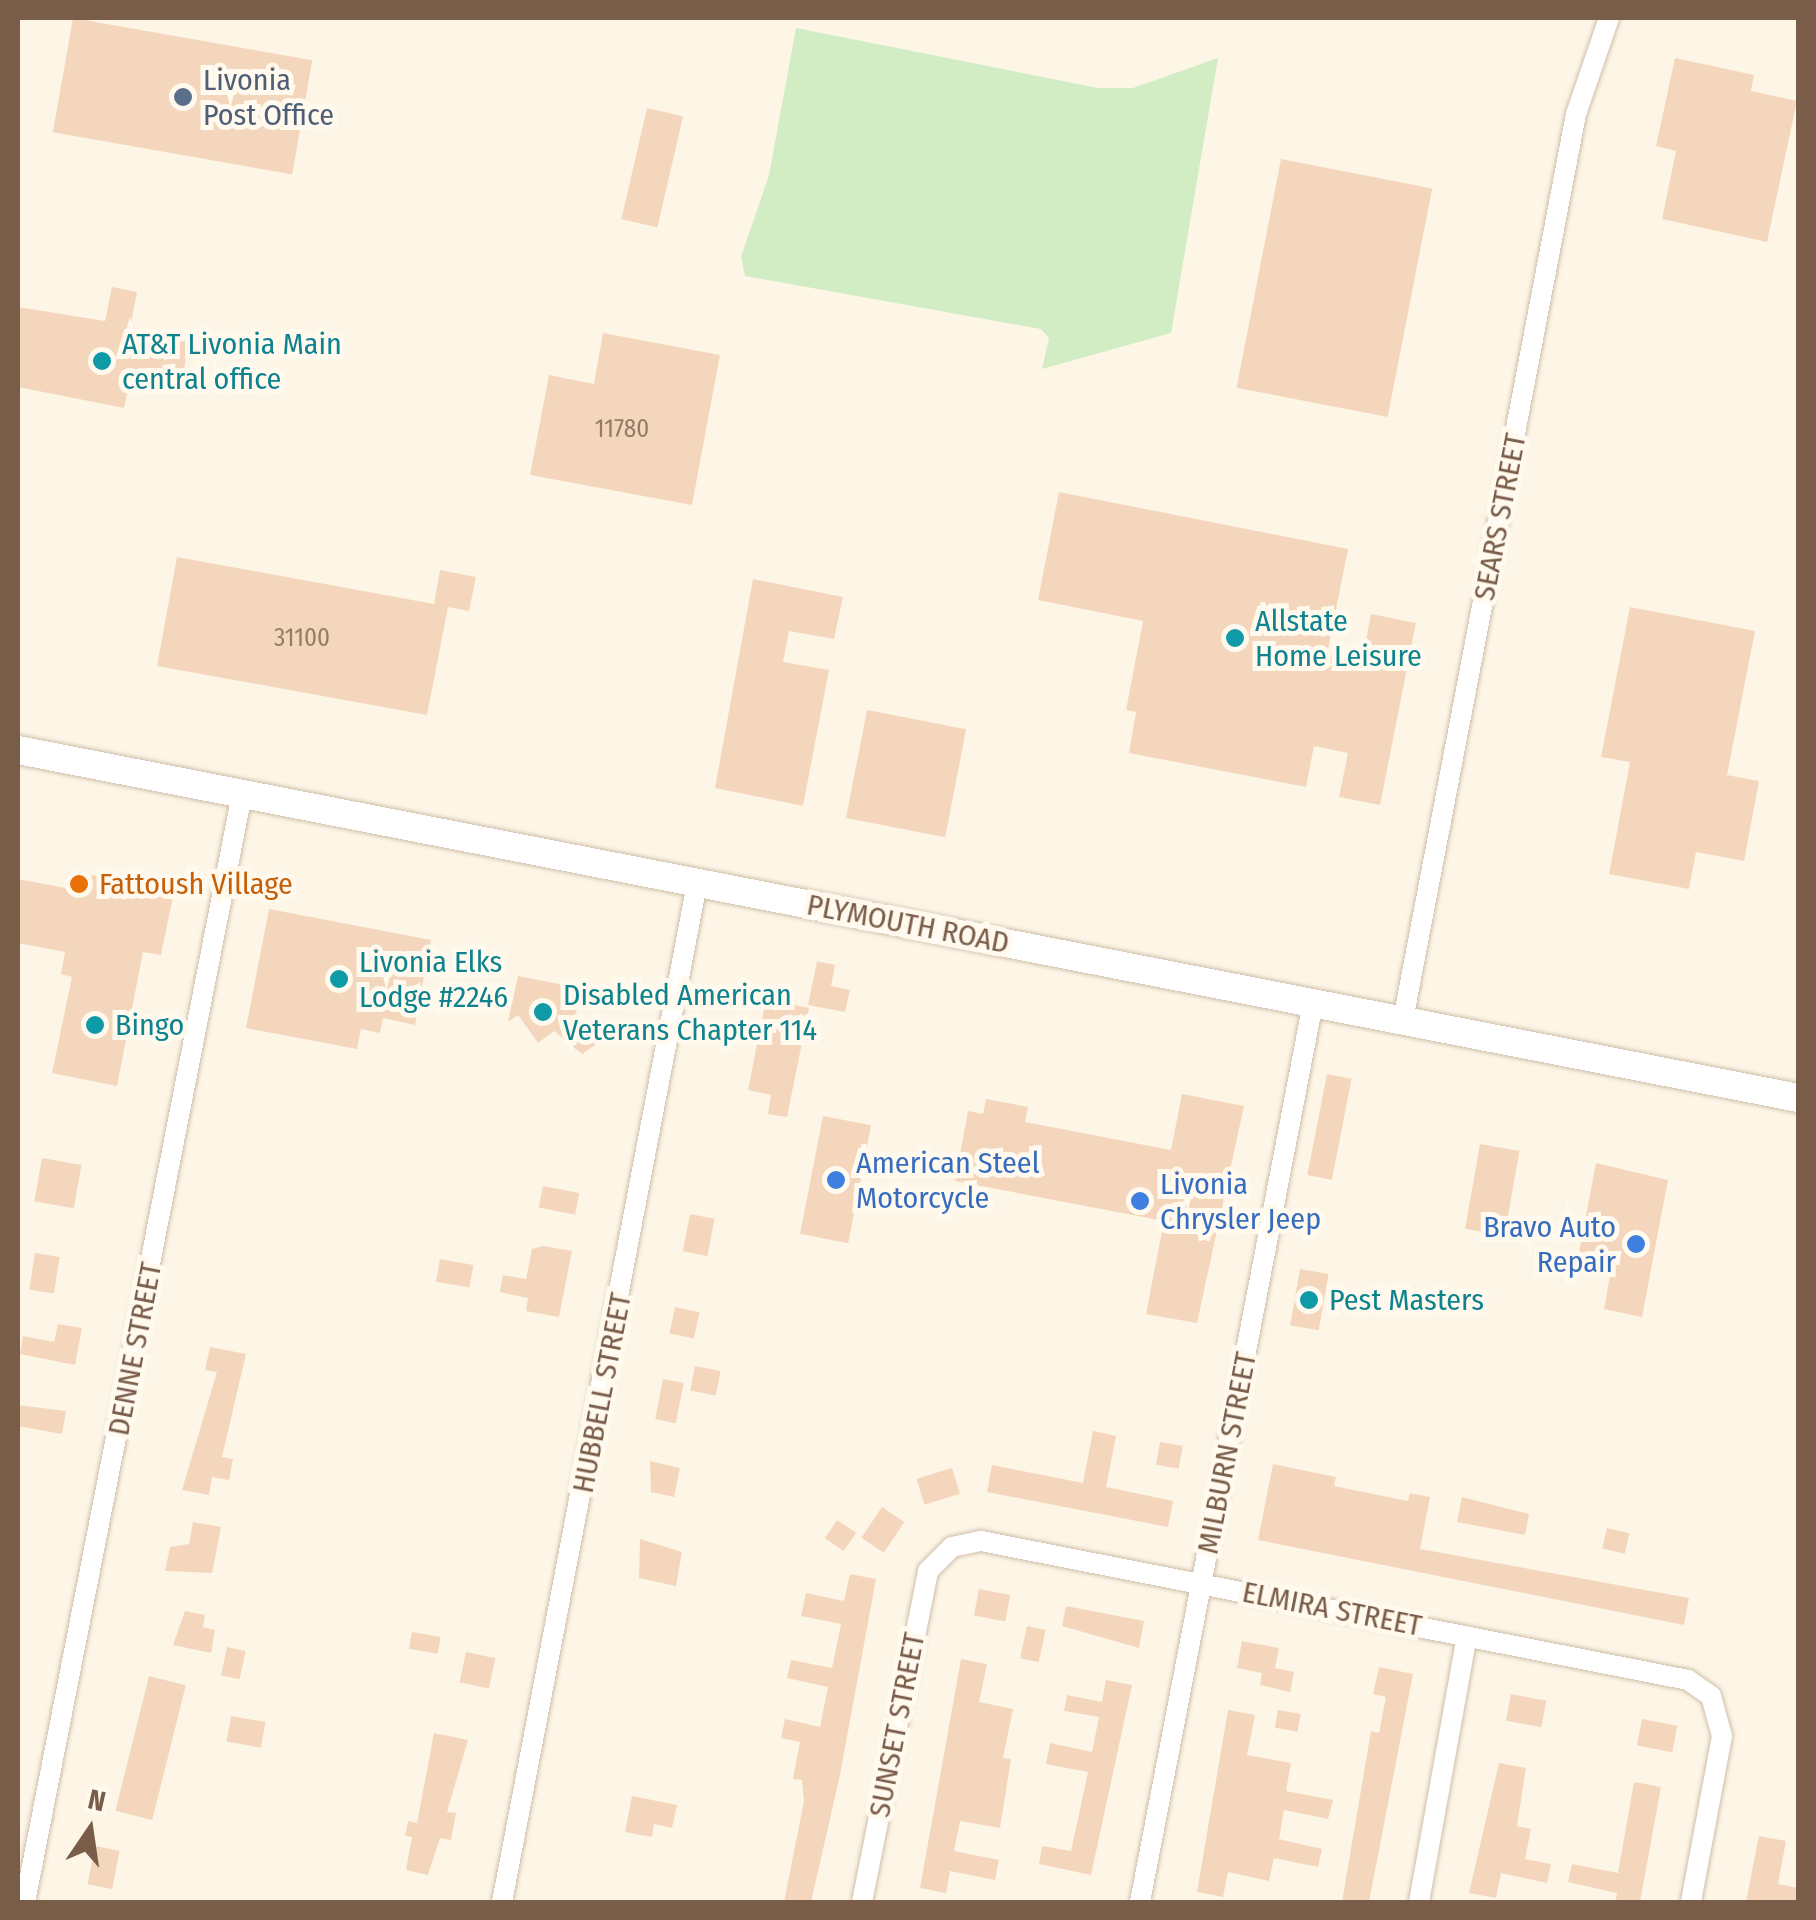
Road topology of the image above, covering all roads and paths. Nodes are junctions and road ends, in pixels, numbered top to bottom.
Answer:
1 (1609, 18) edge
2 (18, 750) edge
3 (242, 794) junction
4 (697, 884) junction
5 (1313, 1003) junction
6 (1403, 1020) junction
7 (1798, 1098) edge
8 (943, 1554) joint
9 (1202, 1584) junction
10 (1467, 1636) junction
11 (25, 1902) edge
12 (502, 1902) edge
13 (862, 1902) edge
14 (1140, 1902) edge
15 (1419, 1902) edge
16 (1691, 1902) edge

1 - 6 street, SEARS STREET
2 - 3 main road, PLYMOUTH ROAD
3 - 4 main road, PLYMOUTH ROAD
3 - 11 street, DENNE STREET
4 - 5 main road, PLYMOUTH ROAD
4 - 12 street, HUBBELL STREET
5 - 6 main road, PLYMOUTH ROAD
5 - 9 street, MILBURN STREET
6 - 7 main road, PLYMOUTH ROAD
8 - 9 street, ELMIRA STREET
8 - 13 street, SUNSET STREET
9 - 10 street, ELMIRA STREET
9 - 14 street, MILBURN STREET
10 - 15 street
10 - 16 street, ELMIRA STREET

